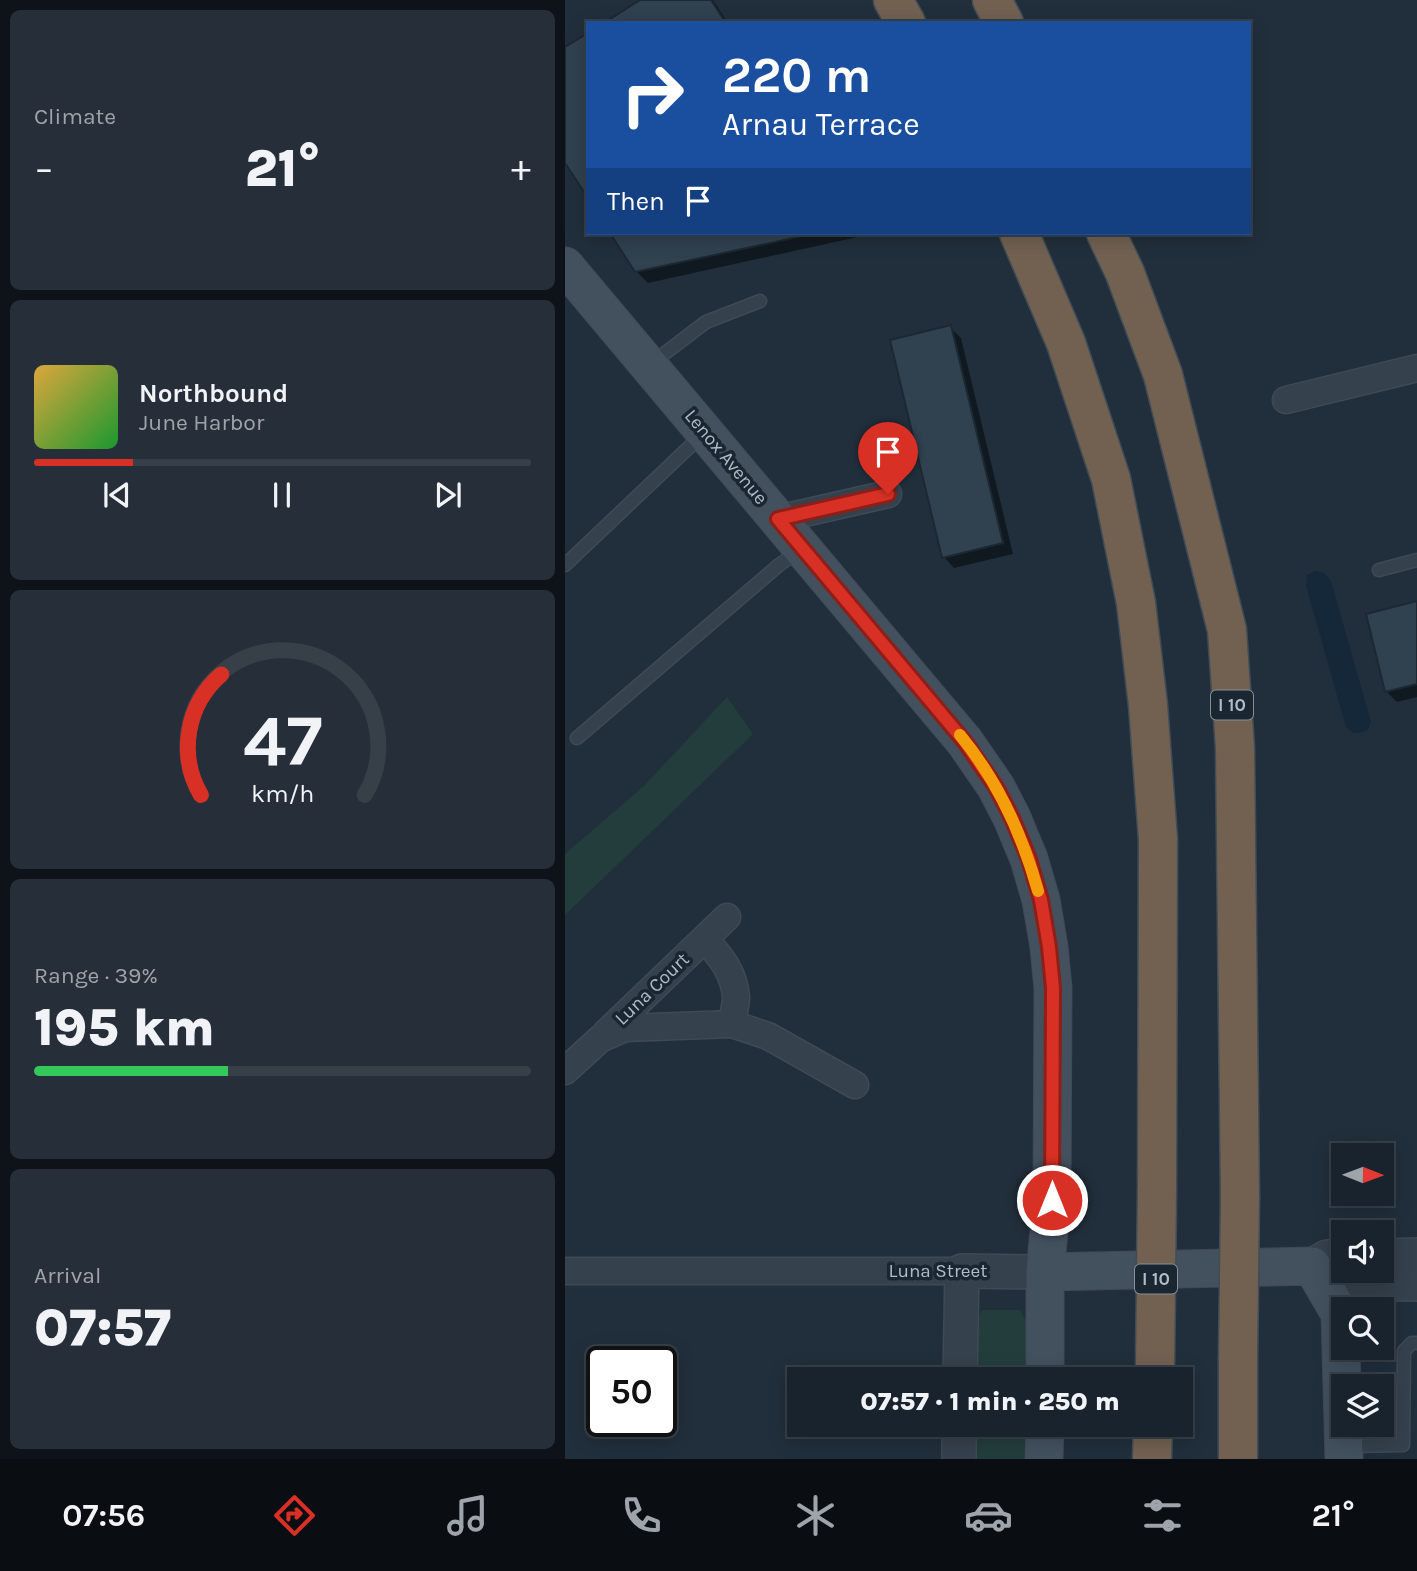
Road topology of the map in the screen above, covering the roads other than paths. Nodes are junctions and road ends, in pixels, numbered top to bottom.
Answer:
1 (893, 0) edge
2 (991, 0) edge
3 (905, 21) edge
4 (1003, 21) edge
5 (1020, 235) edge
6 (1107, 235) edge
7 (565, 266) edge
8 (760, 301) dead end
9 (649, 366) junction
10 (1417, 368) edge
11 (1286, 400) dead end
12 (705, 433) junction
13 (888, 494) dead end
14 (778, 519) junction
15 (803, 548) junction
16 (1417, 560) edge
17 (565, 565) edge
18 (1379, 570) dead end
19 (577, 738) dead end
20 (727, 917) dead end
21 (705, 939) junction
22 (732, 1024) junction
23 (600, 1039) junction
24 (565, 1071) edge
25 (855, 1085) dead end
26 (1417, 1255) edge
27 (1394, 1256) edge
28 (1328, 1261) edge
29 (565, 1271) edge
30 (962, 1271) junction
31 (1045, 1272) junction
32 (1417, 1284) edge
33 (1417, 1343) edge
34 (960, 1367) edge
35 (1045, 1367) edge
36 (1155, 1367) edge
37 (959, 1437) edge
38 (1045, 1437) edge
39 (1153, 1437) edge
40 (1344, 1452) edge
41 (959, 1459) edge
42 (1044, 1459) edge
43 (1152, 1459) edge
44 (1238, 1459) edge

1 - 3 highway
2 - 4 highway
5 - 36 highway, I 10, bridge
6 - 44 highway, I 10, bridge
7 - 9 main road, Lenox Avenue
8 - 9 lane
9 - 12 main road, Lenox Avenue
10 - 11 street
12 - 14 main road, Lenox Avenue
12 - 17 lane
13 - 14 street
14 - 15 main road, Lenox Avenue
15 - 19 lane
15 - 31 main road, Lenox Avenue
16 - 18 lane
20 - 21 street, Luna Court
21 - 22 street, Luna Court
21 - 23 street, Luna Court
22 - 23 street, Luna Court
22 - 25 street, Luna Court
23 - 24 street, Luna Court
26 - 27 street
28 - 31 main road, Luna Street
28 - 32 street
28 - 40 main road
29 - 30 street, Luna Street
30 - 31 street, Luna Street
30 - 34 street
31 - 35 main road, Lenox Avenue
33 - 40 lane
37 - 41 street
38 - 42 main road
39 - 43 highway

